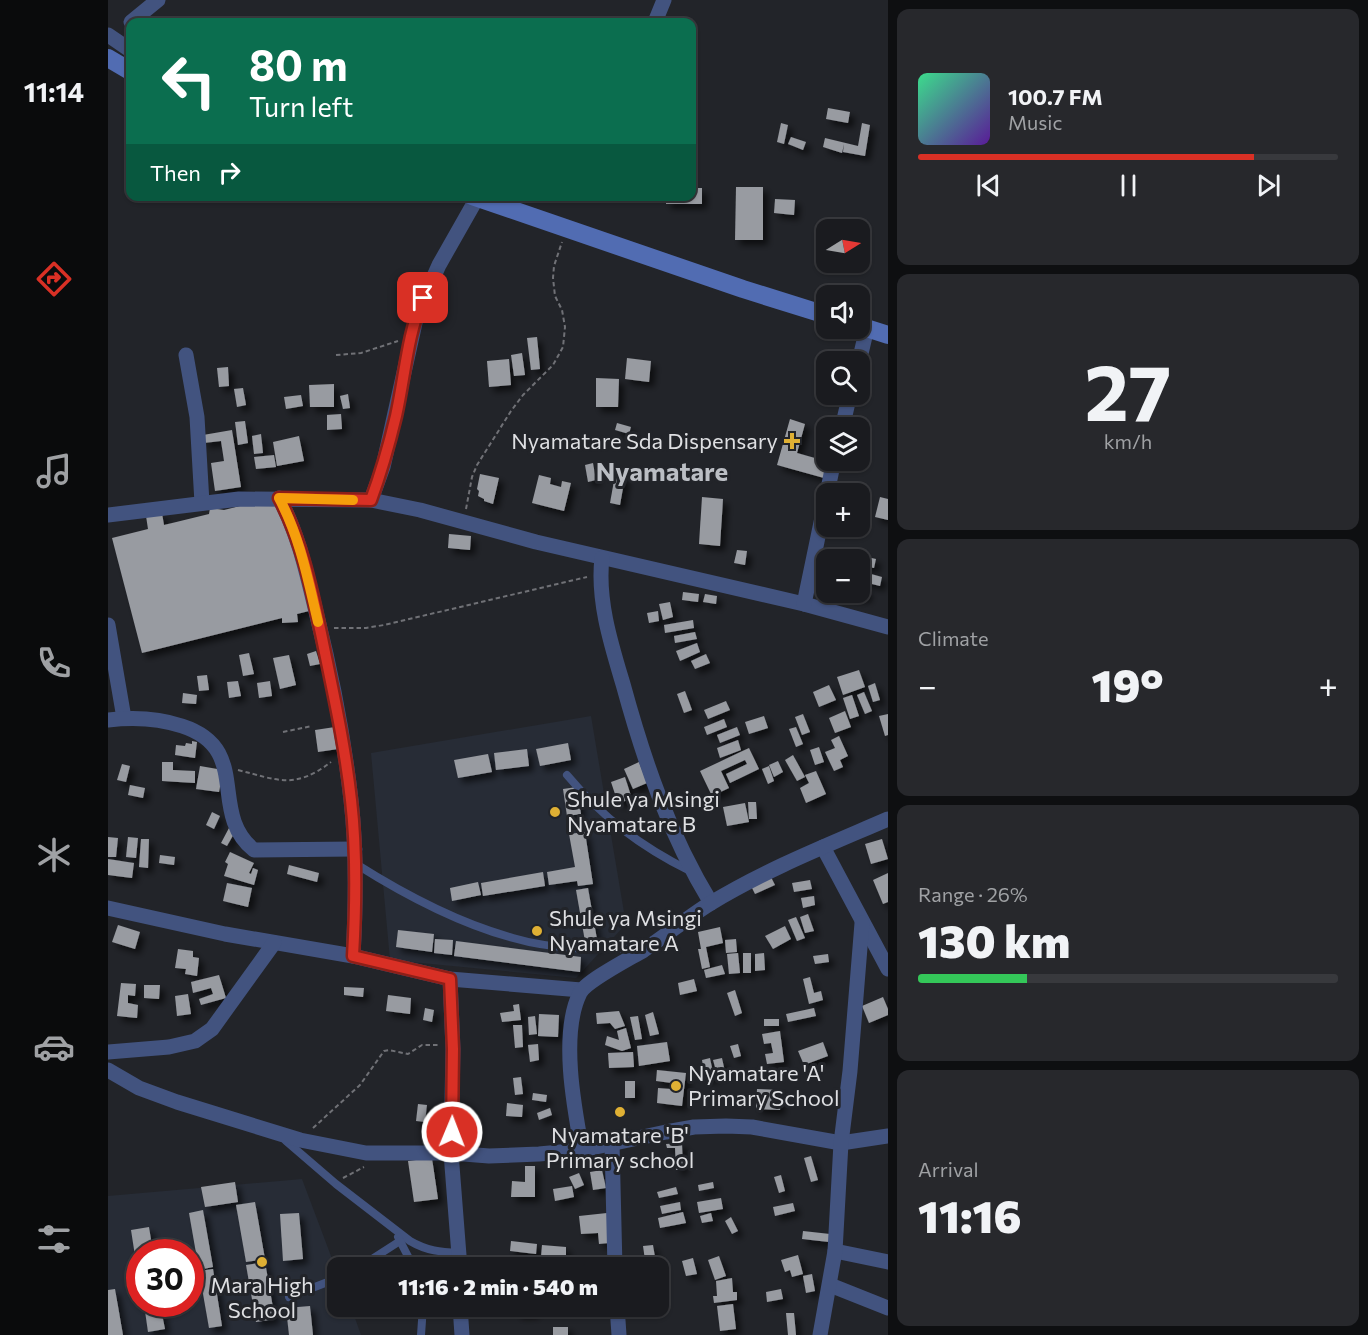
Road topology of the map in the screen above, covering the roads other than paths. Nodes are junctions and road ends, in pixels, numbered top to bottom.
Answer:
1 (159, 0) edge
2 (664, 0) edge
3 (137, 18) edge
4 (657, 18) edge
5 (126, 28) edge
6 (119, 43) edge
7 (108, 58) edge
8 (126, 69) edge
9 (472, 201) edge
10 (486, 201) edge
11 (816, 312) edge
12 (870, 329) edge
13 (888, 335) edge
14 (186, 355) dead end
15 (832, 471) edge
16 (279, 498) junction
17 (371, 500) junction
18 (202, 503) junction
19 (108, 515) edge
20 (601, 566) junction
21 (804, 604) junction
22 (108, 625) edge
23 (888, 627) edge
24 (124, 718) junction
25 (108, 720) edge
26 (567, 775) dead end
27 (888, 819) edge
28 (823, 847) junction
29 (355, 856) junction
30 (692, 872) junction
31 (711, 903) junction
32 (108, 908) edge
33 (862, 923) junction
34 (274, 943) junction
35 (647, 948) junction
36 (353, 956) junction
37 (887, 964) edge
38 (450, 979) junction
39 (581, 990) junction
40 (108, 1052) edge
41 (108, 1070) edge
42 (277, 1133) junction
43 (888, 1136) edge
44 (612, 1143) junction
45 (841, 1143) junction
46 (582, 1150) junction
47 (452, 1153) junction
48 (394, 1230) junction
49 (400, 1241) junction
50 (835, 1251) junction
51 (375, 1257) edge
52 (408, 1257) edge
53 (451, 1257) edge
54 (460, 1257) edge
55 (615, 1257) edge
56 (888, 1262) edge
57 (327, 1282) edge
58 (830, 1285) junction
59 (290, 1297) dead end
60 (888, 1308) edge
61 (422, 1317) edge
62 (461, 1317) edge
63 (618, 1317) edge
64 (421, 1335) edge
65 (462, 1335) edge
66 (619, 1335) edge
67 (820, 1335) edge

1 - 3 street
2 - 4 street
5 - 6 street
7 - 8 main road
9 - 17 street
10 - 11 main road
12 - 13 main road
14 - 18 street
15 - 21 street
16 - 17 street
16 - 18 street
16 - 29 street
17 - 20 street
18 - 19 street
20 - 21 street
20 - 30 street
21 - 23 street
22 - 24 street
24 - 25 street
24 - 29 street
26 - 30 lane
27 - 28 street
28 - 31 street
28 - 33 street
29 - 35 lane
29 - 36 street
30 - 31 street
31 - 35 street
32 - 34 street
33 - 37 street
33 - 45 street
34 - 36 street
34 - 40 street
35 - 39 street
36 - 38 street
38 - 39 street
38 - 47 street
39 - 46 street
41 - 42 street
42 - 47 street
42 - 48 lane
43 - 45 street
44 - 45 street
44 - 46 street
44 - 55 street
45 - 50 street
46 - 47 street
47 - 54 street
48 - 49 lane
48 - 53 lane
49 - 51 lane
49 - 52 lane
50 - 56 street
50 - 58 street
57 - 59 lane
58 - 60 street
58 - 67 street
61 - 64 lane
62 - 65 street
63 - 66 street

